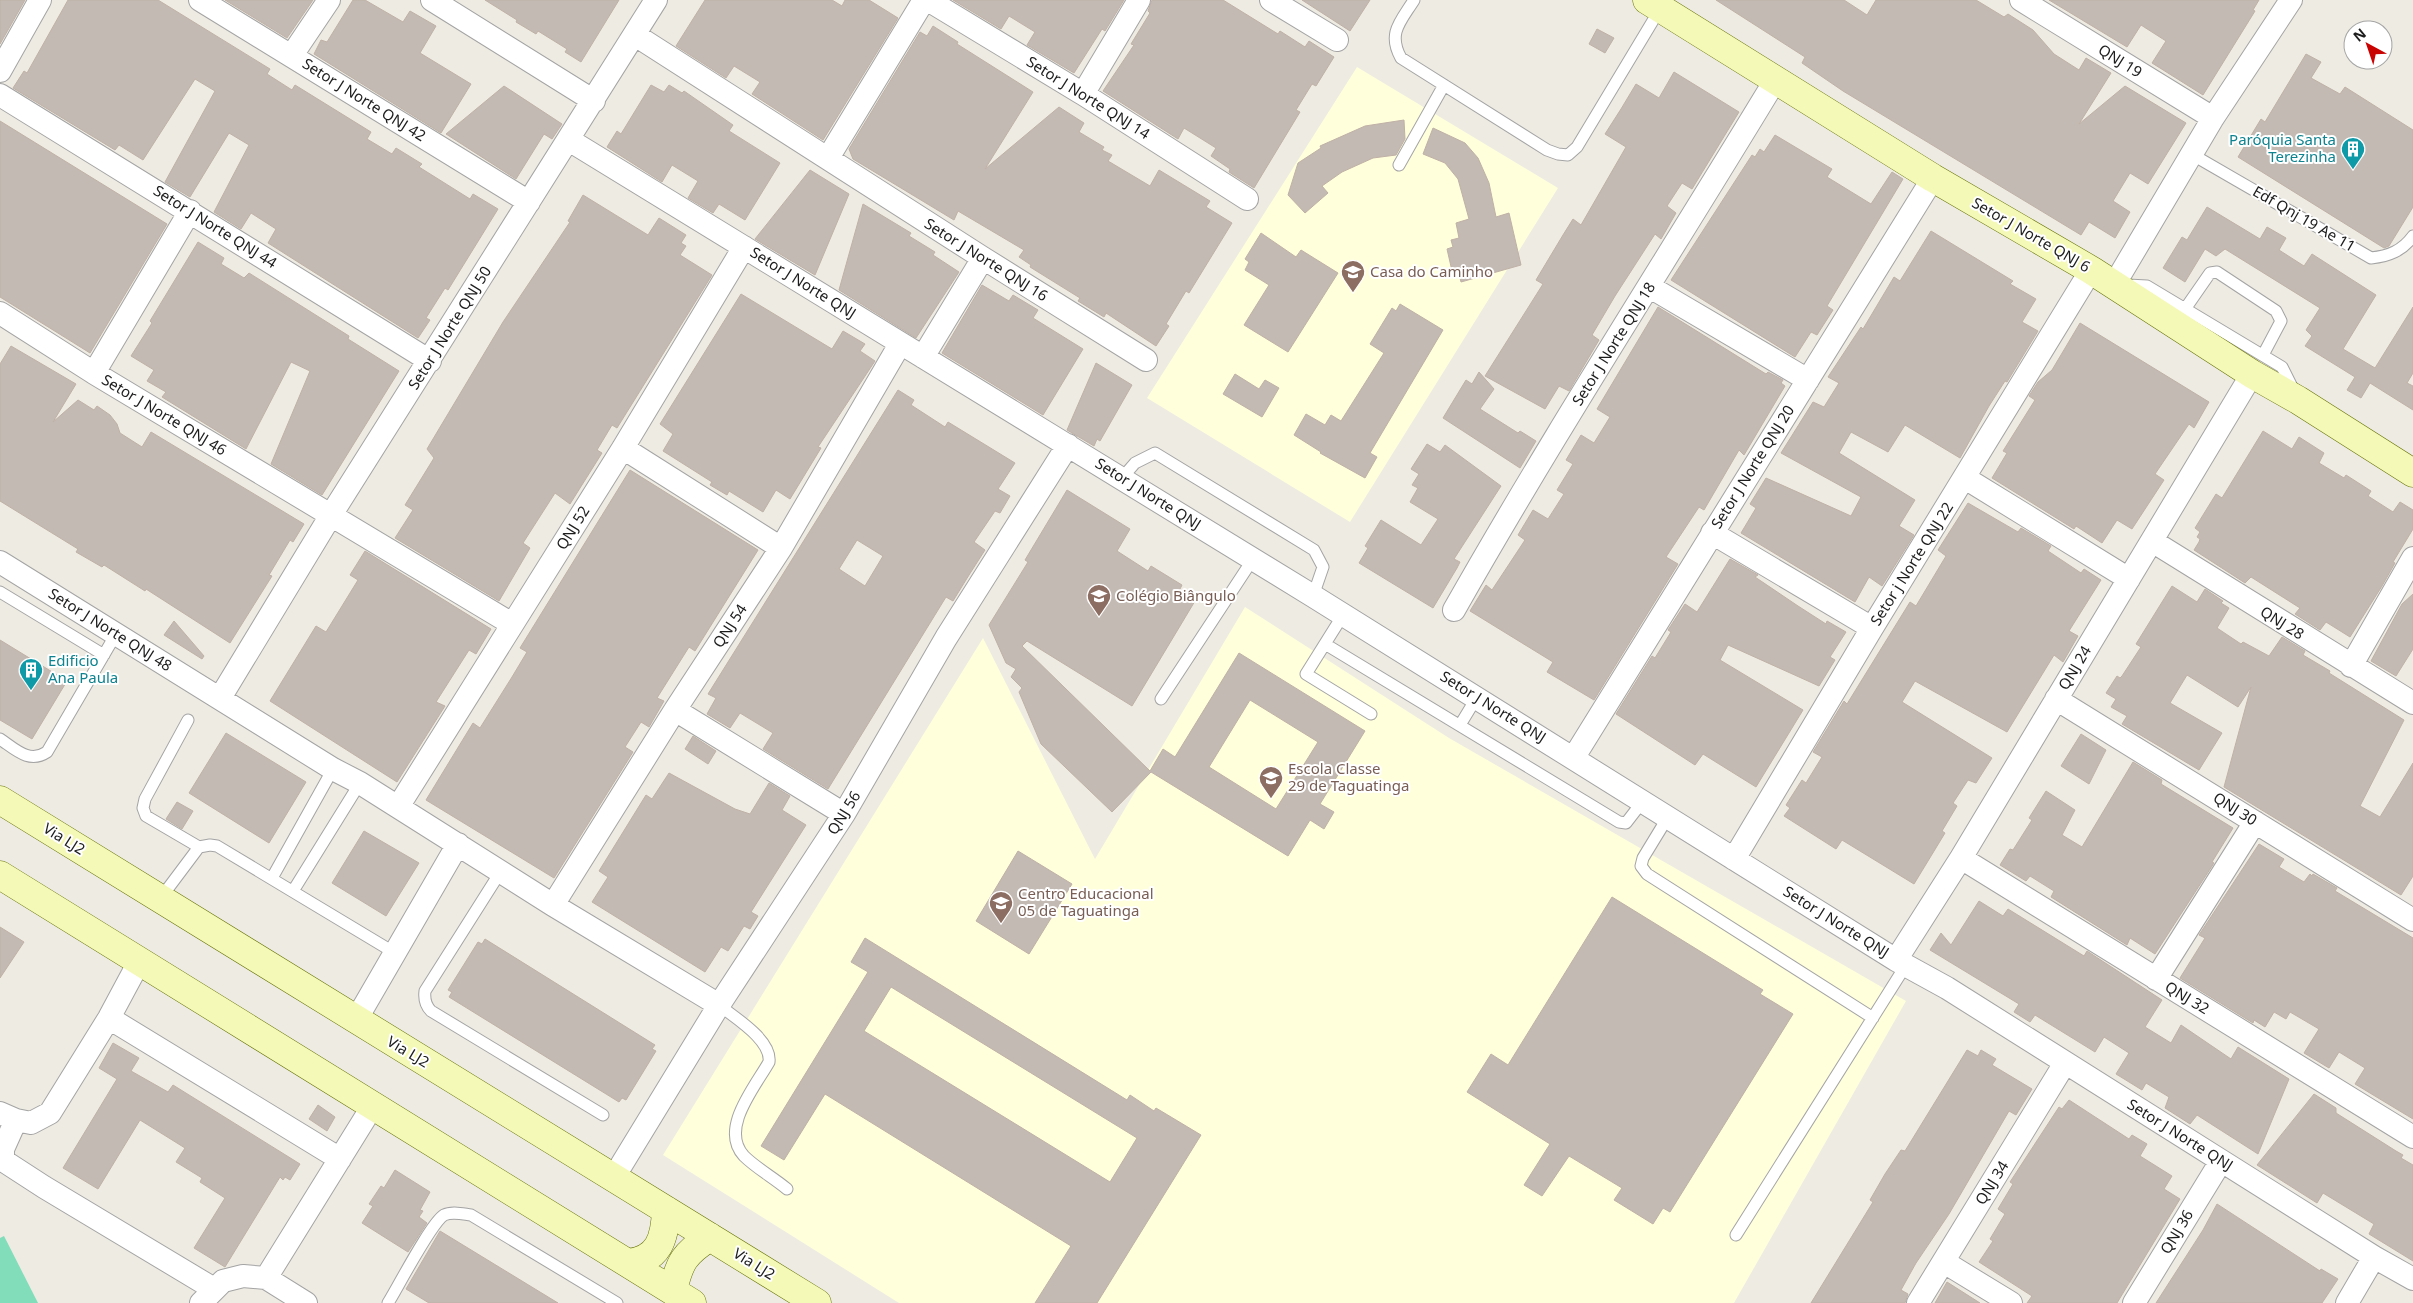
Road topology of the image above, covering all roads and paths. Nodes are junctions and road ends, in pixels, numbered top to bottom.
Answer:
1 (40, 0) edge
2 (200, 0) edge
3 (329, 0) edge
4 (432, 0) edge
5 (656, 0) edge
6 (926, 0) edge
7 (1139, 0) edge
8 (1271, 0) edge
9 (1414, 0) edge
10 (2292, 0) edge
11 (2026, 1) edge
12 (1654, 4) edge
13 (635, 35) junction
14 (1337, 40) dead end
15 (292, 55) junction
16 (0, 71) edge
17 (1776, 79) junction
18 (1444, 86) junction
19 (1083, 94) junction
20 (0, 95) edge
21 (594, 101) junction
22 (2213, 118) junction
23 (569, 140) junction
24 (2193, 155) junction
25 (828, 158) junction
26 (1399, 165) dead end
27 (1932, 178) junction
28 (1247, 199) dead end
29 (528, 202) junction
30 (190, 211) junction
31 (2413, 236) edge
32 (744, 247) junction
33 (983, 258) junction
34 (2091, 270) junction
35 (2114, 285) junction
36 (1650, 287) junction
37 (2185, 309) junction
38 (0, 313) edge
39 (900, 344) junction
40 (923, 357) junction
41 (1146, 360) dead end
42 (430, 361) junction
43 (2258, 365) junction
44 (94, 373) junction
45 (1808, 380) junction
46 (1068, 445) junction
47 (623, 448) junction
48 (2413, 473) edge
49 (1122, 478) junction
50 (1965, 478) junction
51 (331, 515) junction
52 (1712, 532) junction
53 (2152, 541) junction
54 (781, 548) junction
55 (2413, 558) edge
56 (1253, 559) junction
57 (0, 562) edge
58 (2129, 579) junction
59 (0, 592) edge
60 (1314, 596) junction
61 (1454, 610) dead end
62 (1343, 614) junction
63 (512, 624) junction
64 (1872, 628) junction
65 (116, 634) junction
66 (1325, 644) junction
67 (104, 655) junction
68 (2351, 666) junction
69 (1477, 697) junction
70 (220, 698) junction
71 (1161, 699) dead end
72 (2056, 699) junction
73 (2413, 704) edge
74 (675, 710) junction
75 (1371, 714) dead end
76 (188, 720) dead end
77 (1460, 725) junction
78 (0, 739) edge
79 (1574, 757) junction
80 (333, 769) junction
81 (360, 783) junction
82 (0, 800) edge
83 (1643, 801) junction
84 (398, 807) junction
85 (844, 814) junction
86 (1668, 817) junction
87 (2254, 822) junction
88 (458, 844) junction
89 (199, 847) junction
90 (1961, 858) junction
91 (1734, 859) junction
92 (501, 872) junction
93 (0, 875) edge
94 (272, 878) junction
95 (293, 891) junction
96 (160, 899) junction
97 (553, 905) junction
98 (2410, 911) edge
99 (395, 953) junction
100 (139, 962) junction
101 (1901, 963) junction
102 (2156, 979) junction
103 (720, 1005) junction
104 (110, 1018) junction
105 (1873, 1018) junction
106 (356, 1020) junction
107 (2066, 1063) junction
108 (372, 1107) junction
109 (603, 1115) dead end
110 (8, 1116) edge
111 (2413, 1138) edge
112 (340, 1159) junction
113 (2221, 1161) junction
114 (614, 1177) junction
115 (788, 1188) dead end
116 (666, 1210) junction
117 (1736, 1235) dead end
118 (710, 1237) junction
119 (2374, 1257) junction
120 (1944, 1262) junction
121 (628, 1264) junction
122 (266, 1278) junction
123 (2413, 1279) edge
124 (207, 1296) edge
125 (683, 1297) edge
126 (306, 1303) edge
127 (388, 1303) edge
128 (617, 1303) edge
129 (817, 1303) edge
130 (1918, 1303) edge
131 (2011, 1303) edge
132 (2134, 1303) edge
133 (2347, 1303) edge

1 - 16 street
2 - 15 street, Setor J Norte QNJ 42
3 - 15 street
4 - 21 street
5 - 13 street, Setor J Norte QNJ 50
6 - 19 street, Setor J Norte QNJ 14
6 - 25 street, Setor J Norte QNJ 14
7 - 19 street
8 - 14 street
9 - 18 lane
10 - 22 street
11 - 22 street, QNJ 19
12 - 17 main road, Setor J Norte QNJ 6
12 - 18 lane
13 - 21 street, Setor J Norte QNJ 50
13 - 25 street, Setor J Norte QNJ 16
15 - 29 street, Setor J Norte QNJ 42
17 - 27 main road, Setor J Norte QNJ 6
17 - 36 street, Setor J Norte QNJ 18
18 - 26 lane
19 - 28 street, Setor J Norte QNJ 14
20 - 30 street, Setor J Norte QNJ 44
21 - 23 street, Setor J Norte QNJ 50
22 - 24 street
23 - 29 street, Setor J Norte QNJ 50
23 - 32 street, Setor J Norte QNJ
24 - 31 lane, Edf Qnj 19 Ae 11
24 - 35 street
25 - 33 street, Setor J Norte QNJ 16
27 - 34 main road, Setor J Norte QNJ 6
27 - 45 street, Setor J Norte QNJ 20
29 - 42 street, Setor J Norte QNJ 50
30 - 42 street, Setor J Norte QNJ 44
30 - 44 street
32 - 39 street, Setor J Norte QNJ
32 - 47 street, QNJ 52
33 - 40 street
33 - 41 street, Setor J Norte QNJ 16
34 - 35 main road, Setor J Norte QNJ 6
34 - 50 street, Setor j Norte QNJ 22
35 - 37 lane
35 - 43 main road, Setor J Norte QNJ 6
36 - 45 street
36 - 61 street, Setor J Norte QNJ 18
37 - 43 lane
37 - 43 lane
38 - 44 street, Setor J Norte QNJ 46
39 - 40 street, Setor J Norte QNJ
39 - 54 street, QNJ 54
40 - 46 street, Setor J Norte QNJ
42 - 51 street, Setor J Norte QNJ 50
43 - 48 main road, Setor J Norte QNJ 6
43 - 53 street, QNJ 24
44 - 51 street, Setor J Norte QNJ 46
45 - 52 street, Setor J Norte QNJ 20
46 - 49 street, Setor J Norte QNJ
46 - 85 street, QNJ 56
47 - 54 street
47 - 63 street, QNJ 52
49 - 56 street, Setor J Norte QNJ
49 - 60 lane
50 - 58 street
50 - 64 street, Setor j Norte QNJ 22
51 - 63 street, Setor J Norte QNJ 46
51 - 70 street, Setor J Norte QNJ 50
52 - 64 street
52 - 79 street, Setor J Norte QNJ 20
53 - 58 street, QNJ 24
53 - 68 street, QNJ 28
54 - 74 street, QNJ 54
55 - 68 street
56 - 60 street, Setor J Norte QNJ
56 - 71 lane
57 - 65 street, Setor J Norte QNJ 48
58 - 72 street, QNJ 24
59 - 67 lane
60 - 62 street, Setor J Norte QNJ
62 - 66 lane
62 - 69 street, Setor J Norte QNJ
63 - 84 street, QNJ 52
64 - 91 street, Setor j Norte QNJ 22
65 - 67 lane
65 - 70 street, Setor J Norte QNJ 48
66 - 75 lane
66 - 77 lane
67 - 78 lane
68 - 73 street, QNJ 28
69 - 77 lane
69 - 79 street, Setor J Norte QNJ
70 - 80 street, Setor J Norte QNJ 48
72 - 87 street, QNJ 30
72 - 90 street, QNJ 24
74 - 85 street
74 - 97 street, QNJ 54
76 - 89 lane
77 - 83 lane
79 - 83 street, Setor J Norte QNJ
80 - 81 street, Setor J Norte QNJ 48
80 - 94 lane
81 - 84 street, Setor J Norte QNJ 48
81 - 95 lane
82 - 96 main road, Via LJ2
83 - 86 street, Setor J Norte QNJ
84 - 88 street, Setor J Norte QNJ 48
85 - 103 street, QNJ 56
86 - 91 street, Setor J Norte QNJ
86 - 105 lane
87 - 98 street, QNJ 30
87 - 102 street
88 - 92 street, Setor J Norte QNJ 48
88 - 99 street
89 - 94 lane
89 - 96 lane
90 - 101 street, QNJ 24
90 - 102 street, QNJ 32
91 - 101 street, Setor J Norte QNJ
92 - 97 street, Setor J Norte QNJ 48
92 - 109 lane
93 - 100 main road
94 - 95 lane
95 - 99 lane
96 - 106 main road, Via LJ2
97 - 103 street, Setor J Norte QNJ 48
99 - 106 street
100 - 104 street
100 - 108 main road
101 - 105 lane
101 - 107 street, Setor J Norte QNJ
102 - 111 street, QNJ 32
103 - 114 street, QNJ 56
103 - 115 lane
104 - 110 street
104 - 112 street
105 - 117 lane
106 - 114 main road, Via LJ2
107 - 113 street, Setor J Norte QNJ
107 - 120 street, QNJ 34
108 - 112 street
108 - 121 main road
110 - 124 street
112 - 122 street
113 - 119 street, Setor J Norte QNJ
113 - 132 street, QNJ 36
114 - 116 main road, Via LJ2
116 - 118 main road, Via LJ2
116 - 121 main road
118 - 125 main road
118 - 129 main road, Via LJ2
119 - 123 street, Setor J Norte QNJ
119 - 133 street
120 - 130 street, QNJ 34
120 - 131 street
121 - 125 main road
122 - 124 street
122 - 126 street
127 - 128 lane

